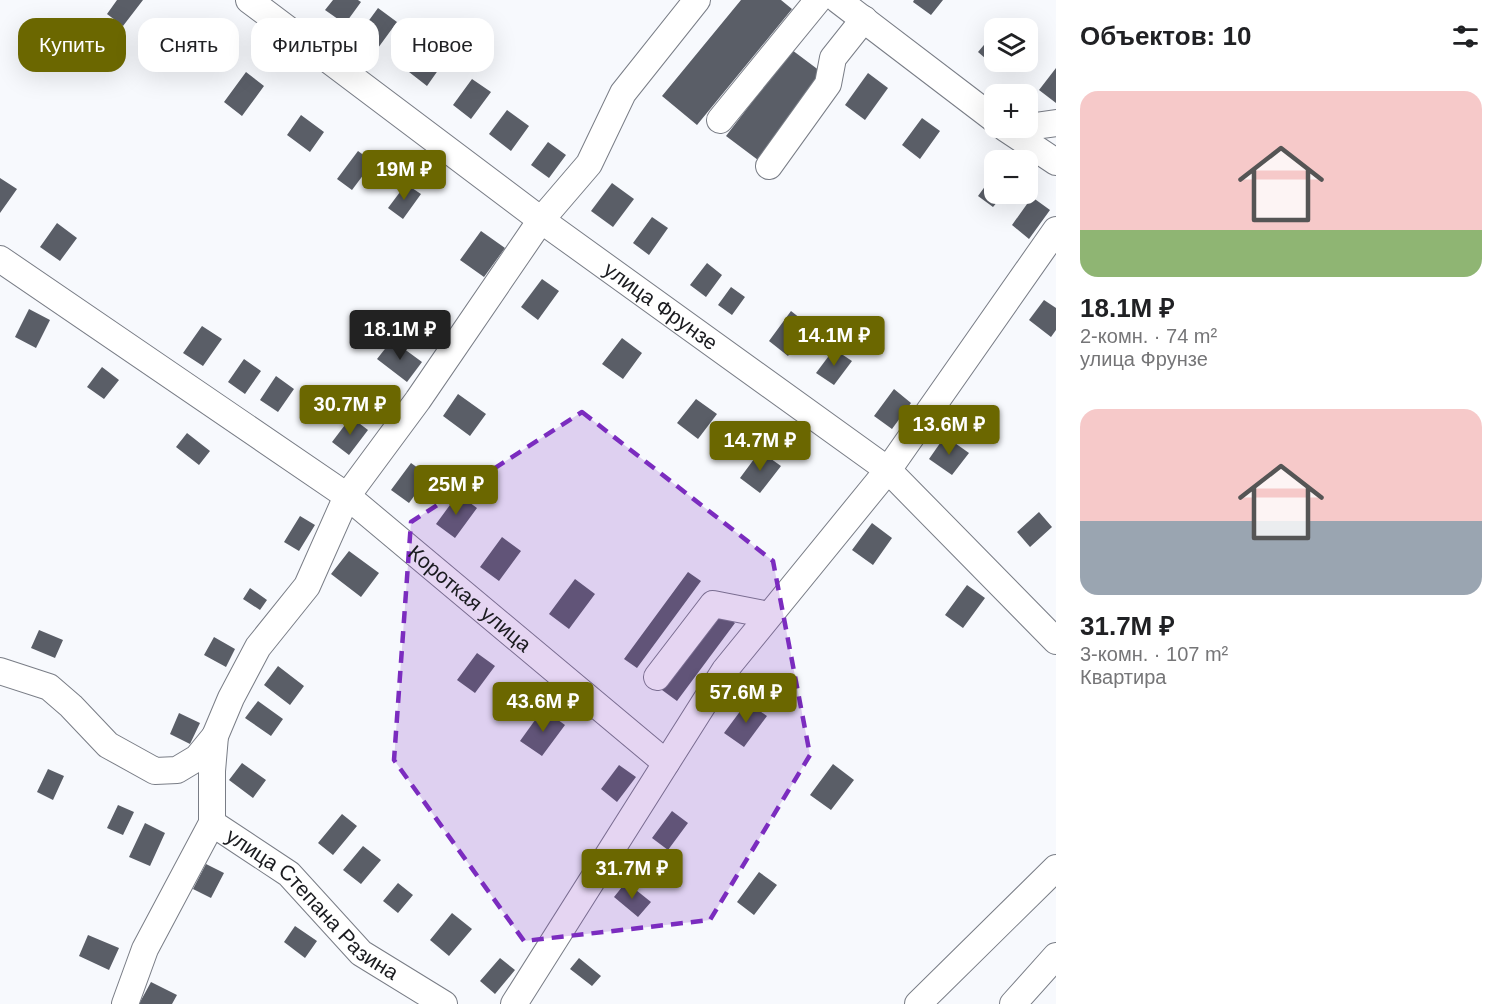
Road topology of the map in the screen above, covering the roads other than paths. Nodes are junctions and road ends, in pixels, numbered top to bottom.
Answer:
1 (249, 0) edge
2 (698, 0) edge
3 (818, 0) edge
4 (838, 0) edge
5 (864, 19) junction
6 (984, 106) edge
7 (720, 120) dead end
8 (1056, 123) edge
9 (1038, 124) edge
10 (1027, 138) edge
11 (1056, 162) edge
12 (769, 166) dead end
13 (542, 220) junction
14 (1056, 230) edge
15 (0, 259) edge
16 (888, 470) junction
17 (347, 496) junction
18 (770, 615) junction
19 (1054, 635) edge
20 (0, 671) edge
21 (657, 677) dead end
22 (215, 736) junction
23 (666, 763) junction
24 (212, 823) junction
25 (1056, 868) edge
26 (1056, 956) edge
27 (125, 1004) edge
28 (444, 1004) edge
29 (514, 1004) edge
30 (918, 1004) edge
31 (1013, 1004) edge

1 - 13 street, улица Фрунзе
2 - 13 street
3 - 7 street
4 - 5 street
5 - 6 street
5 - 12 street
8 - 9 street
10 - 11 street
13 - 16 street, улица Фрунзе
13 - 17 street
14 - 16 street
15 - 17 street, Короткая улица
16 - 18 street
16 - 19 street, улица Фрунзе
17 - 22 street
17 - 23 street, Короткая улица
18 - 21 street
18 - 23 street
20 - 22 street
22 - 24 street
23 - 29 street
24 - 27 street
24 - 28 street, улица Степана Разина
25 - 30 street
26 - 31 street

